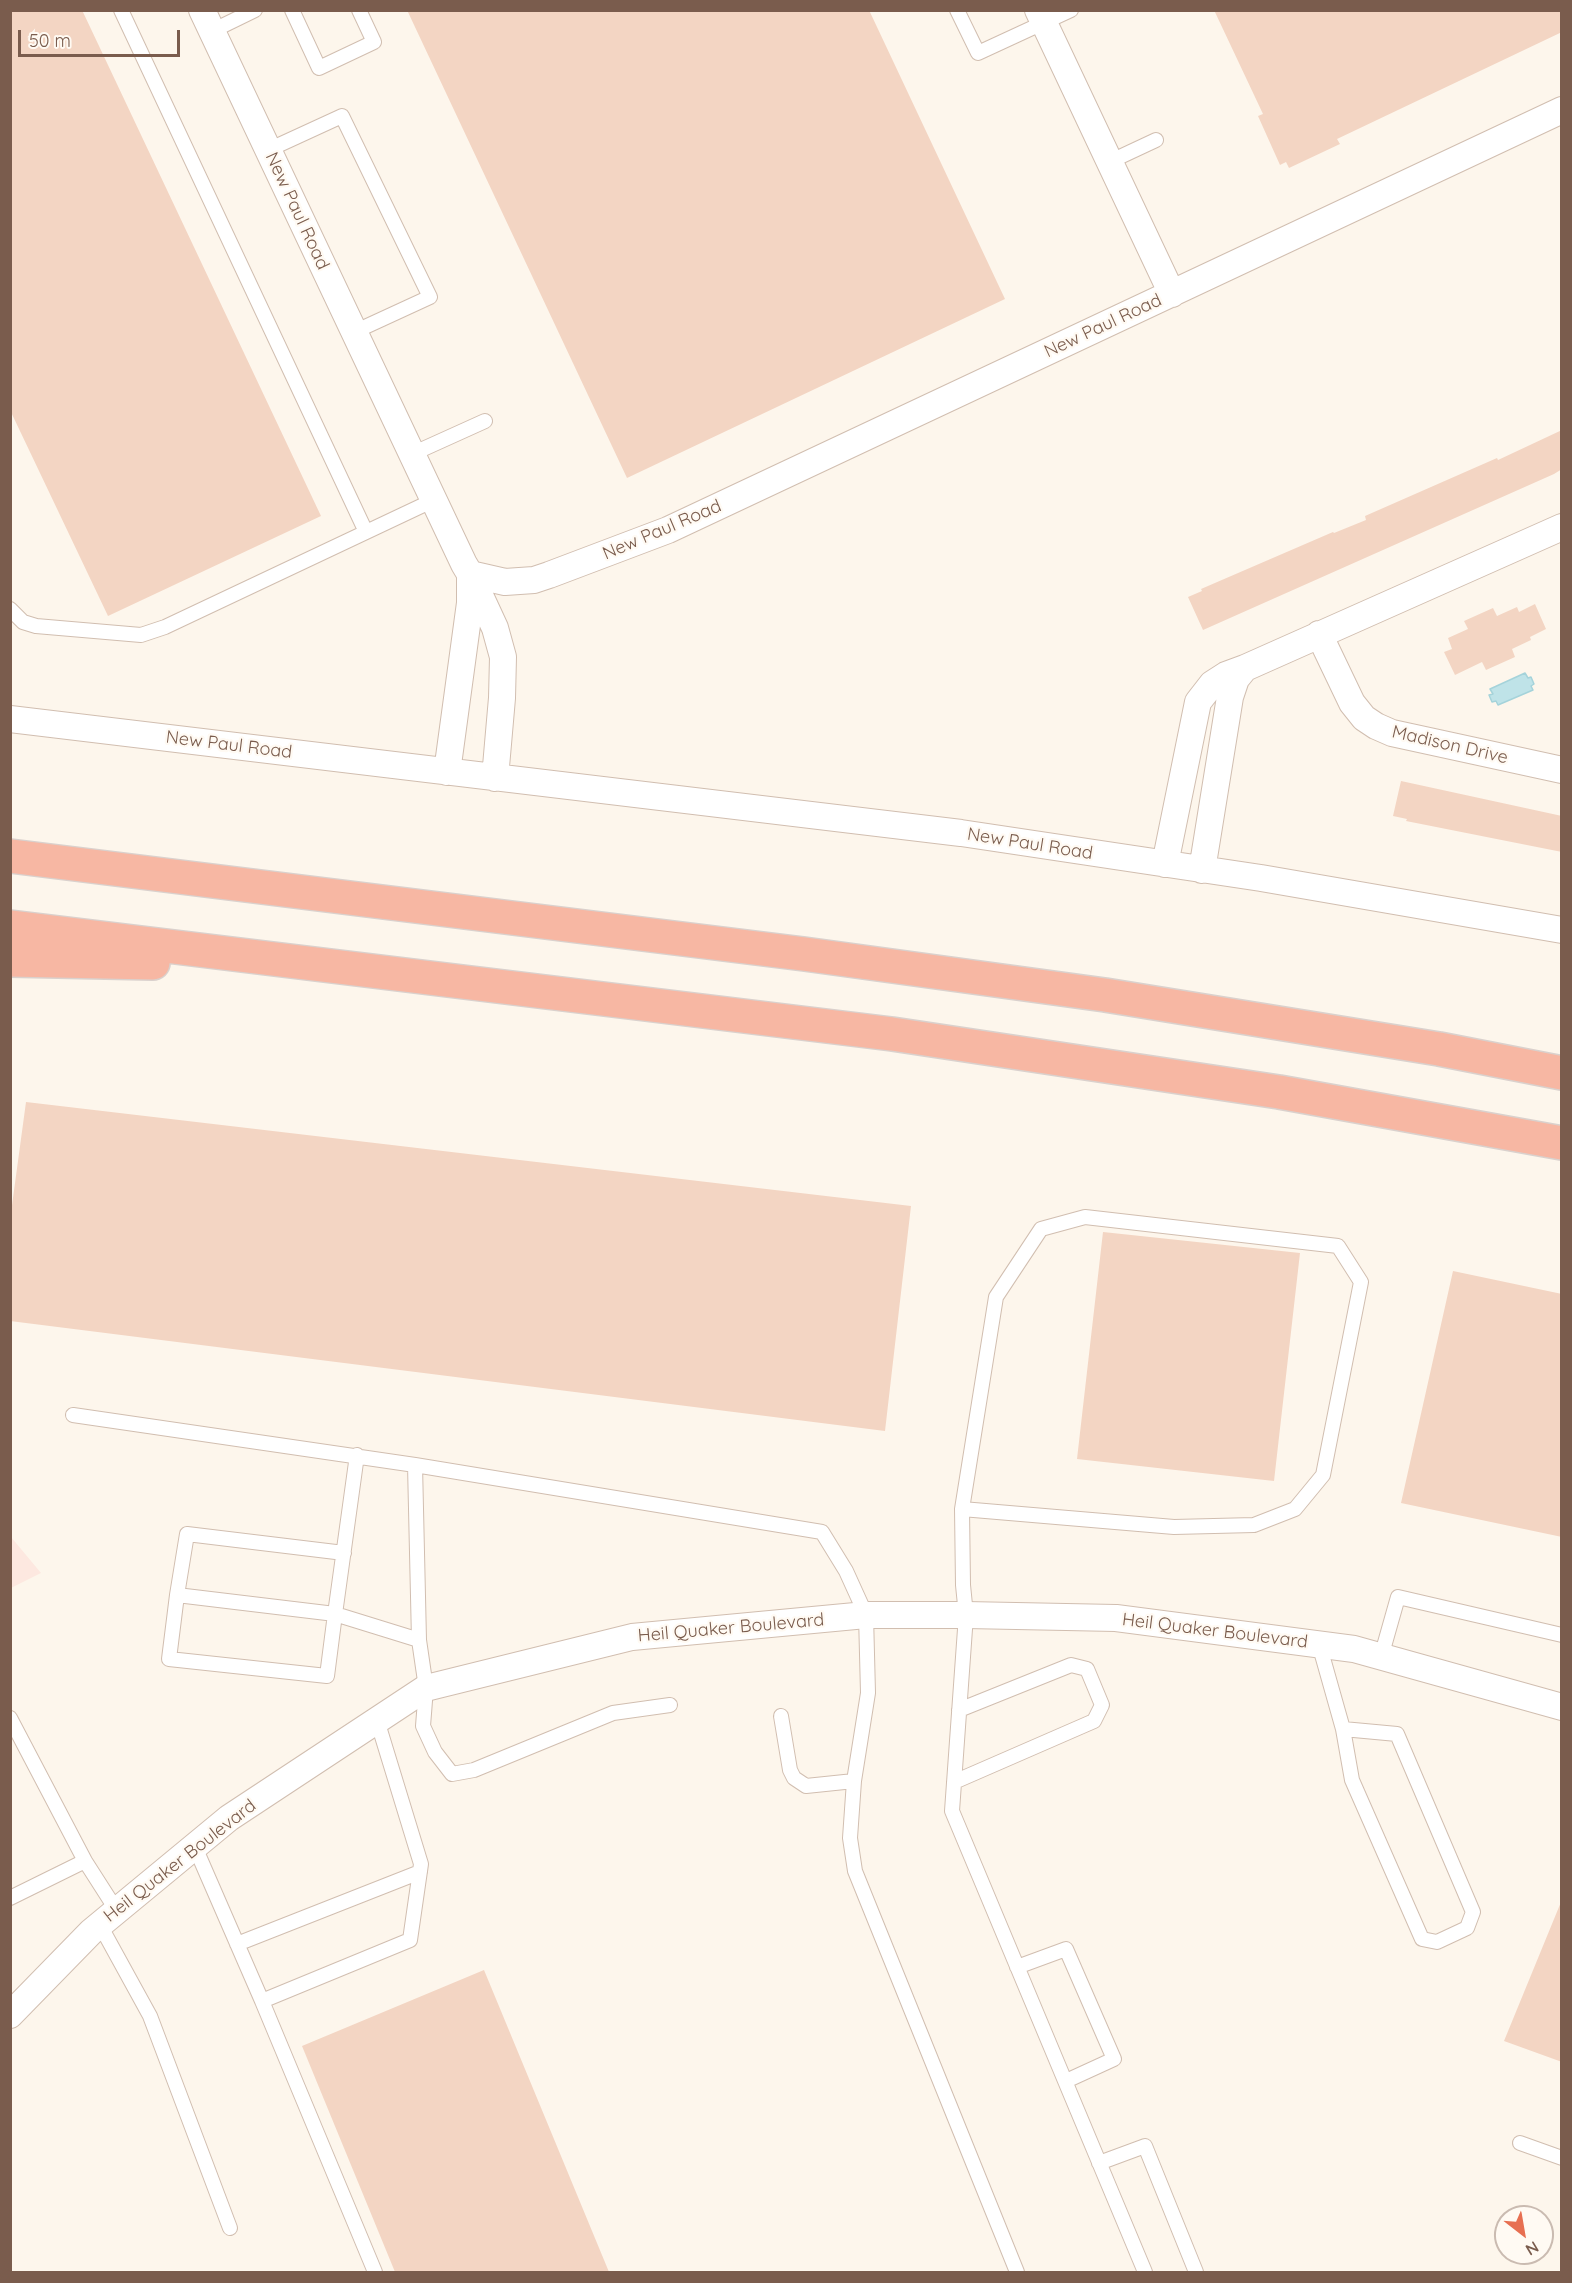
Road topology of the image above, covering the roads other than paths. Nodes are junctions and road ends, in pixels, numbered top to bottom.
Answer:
1 (121, 10) edge
2 (255, 10) edge
3 (292, 10) edge
4 (359, 10) edge
5 (957, 10) edge
6 (1071, 10) edge
7 (1041, 17) edge
8 (207, 21) edge
9 (1562, 110) edge
10 (1156, 140) dead end
11 (268, 150) junction
12 (1109, 162) junction
13 (1172, 294) junction
14 (354, 332) junction
15 (485, 421) dead end
16 (412, 454) junction
17 (434, 500) junction
18 (1562, 527) edge
19 (366, 532) junction
20 (470, 574) junction
21 (10, 609) edge
22 (1319, 634) junction
23 (1245, 668) junction
24 (10, 719) edge
25 (1562, 770) edge
26 (1183, 771) junction
27 (447, 772) junction
28 (1216, 776) junction
29 (495, 778) junction
30 (10, 856) edge
31 (1165, 864) junction
32 (1202, 870) junction
33 (10, 927) edge
34 (1562, 930) edge
35 (10, 960) edge
36 (350, 968) junction
37 (1562, 1073) edge
38 (1562, 1143) edge
39 (73, 1415) dead end
40 (357, 1455) junction
41 (416, 1465) junction
42 (962, 1509) junction
43 (344, 1553) junction
44 (177, 1595) junction
45 (335, 1614) junction
46 (866, 1615) junction
47 (966, 1615) junction
48 (1562, 1635) edge
49 (419, 1640) junction
50 (1319, 1644) junction
51 (1381, 1657) junction
52 (426, 1688) junction
53 (670, 1705) dead end
54 (1562, 1707) edge
55 (959, 1710) junction
56 (781, 1716) dead end
57 (10, 1718) edge
58 (377, 1720) junction
59 (1343, 1730) junction
60 (854, 1781) junction
61 (954, 1782) junction
62 (195, 1846) junction
63 (85, 1861) junction
64 (420, 1872) junction
65 (10, 1898) edge
66 (108, 1918) junction
67 (237, 1944) junction
68 (1017, 1967) junction
69 (262, 2001) junction
70 (13, 2003) edge
71 (1066, 2081) junction
72 (1520, 2143) dead end
73 (1562, 2158) edge
74 (1099, 2163) junction
75 (231, 2228) dead end
76 (375, 2272) edge
77 (1017, 2272) edge
78 (1145, 2272) edge
79 (1196, 2272) edge

1 - 19 lane
2 - 8 lane
3 - 4 lane
5 - 7 lane
6 - 7 lane
7 - 12 street, New Paul Road
8 - 11 street, New Paul Road
9 - 13 street, New Paul Road
10 - 12 lane
11 - 14 street, New Paul Road
11 - 14 lane
12 - 13 street, New Paul Road
13 - 20 street, New Paul Road
14 - 16 street, New Paul Road
15 - 16 lane
16 - 17 street, New Paul Road
17 - 19 lane
17 - 20 street, New Paul Road
18 - 22 street
19 - 21 lane
20 - 27 street, New Paul Road
20 - 29 street, New Paul Road
22 - 23 street
22 - 25 street, Madison Drive
23 - 26 street
23 - 28 street
24 - 27 street, New Paul Road
26 - 28 street
26 - 31 street
27 - 29 street, New Paul Road
28 - 32 street
29 - 31 street, New Paul Road
30 - 37 highway
31 - 32 street, New Paul Road
32 - 34 street, New Paul Road
33 - 36 highway
35 - 36 highway
36 - 38 highway
39 - 40 lane
40 - 41 lane
40 - 43 lane
41 - 46 lane
41 - 49 lane
42 - 42 lane
42 - 47 lane
43 - 44 lane
43 - 45 lane
44 - 45 lane
44 - 45 lane
45 - 49 lane
46 - 47 street, Heil Quaker Boulevard
46 - 52 street, Heil Quaker Boulevard
46 - 60 lane
47 - 50 street, Heil Quaker Boulevard
47 - 55 lane
48 - 51 lane
49 - 52 lane
50 - 51 street, Heil Quaker Boulevard
50 - 59 lane
51 - 54 street, Heil Quaker Boulevard
52 - 53 lane
52 - 58 street, Heil Quaker Boulevard
55 - 61 lane
55 - 61 lane
56 - 60 lane
57 - 63 lane
58 - 62 street, Heil Quaker Boulevard
58 - 64 lane
59 - 59 lane
60 - 77 lane
61 - 68 lane
62 - 66 street, Heil Quaker Boulevard
62 - 67 lane
63 - 65 lane
63 - 66 lane
64 - 67 lane
64 - 69 lane
66 - 70 street, Heil Quaker Boulevard
66 - 75 lane
67 - 69 lane
68 - 71 lane
68 - 71 lane
69 - 76 lane
71 - 74 lane
72 - 73 lane
74 - 78 lane
74 - 79 lane

